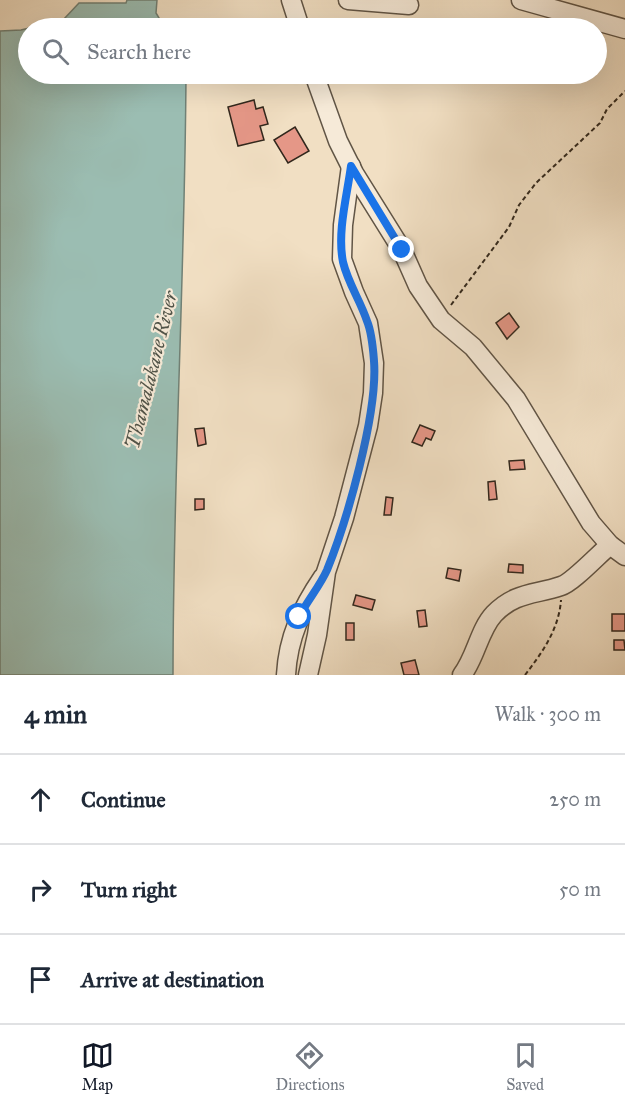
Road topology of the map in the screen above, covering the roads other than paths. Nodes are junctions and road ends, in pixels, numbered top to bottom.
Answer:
1 (291, 0) edge
2 (348, 0) edge
3 (521, 0) edge
4 (409, 5) dead end
5 (297, 18) edge
6 (586, 18) edge
7 (607, 24) edge
8 (625, 29) edge
9 (318, 84) edge
10 (351, 166) junction
11 (610, 545) junction
12 (625, 556) edge
13 (326, 572) junction
14 (286, 675) edge
15 (308, 675) edge
16 (462, 675) edge

1 - 5 street
2 - 4 street
3 - 6 street
7 - 8 street
9 - 10 street
10 - 11 street
10 - 13 street
11 - 12 street
11 - 16 street
13 - 14 street
13 - 15 street

